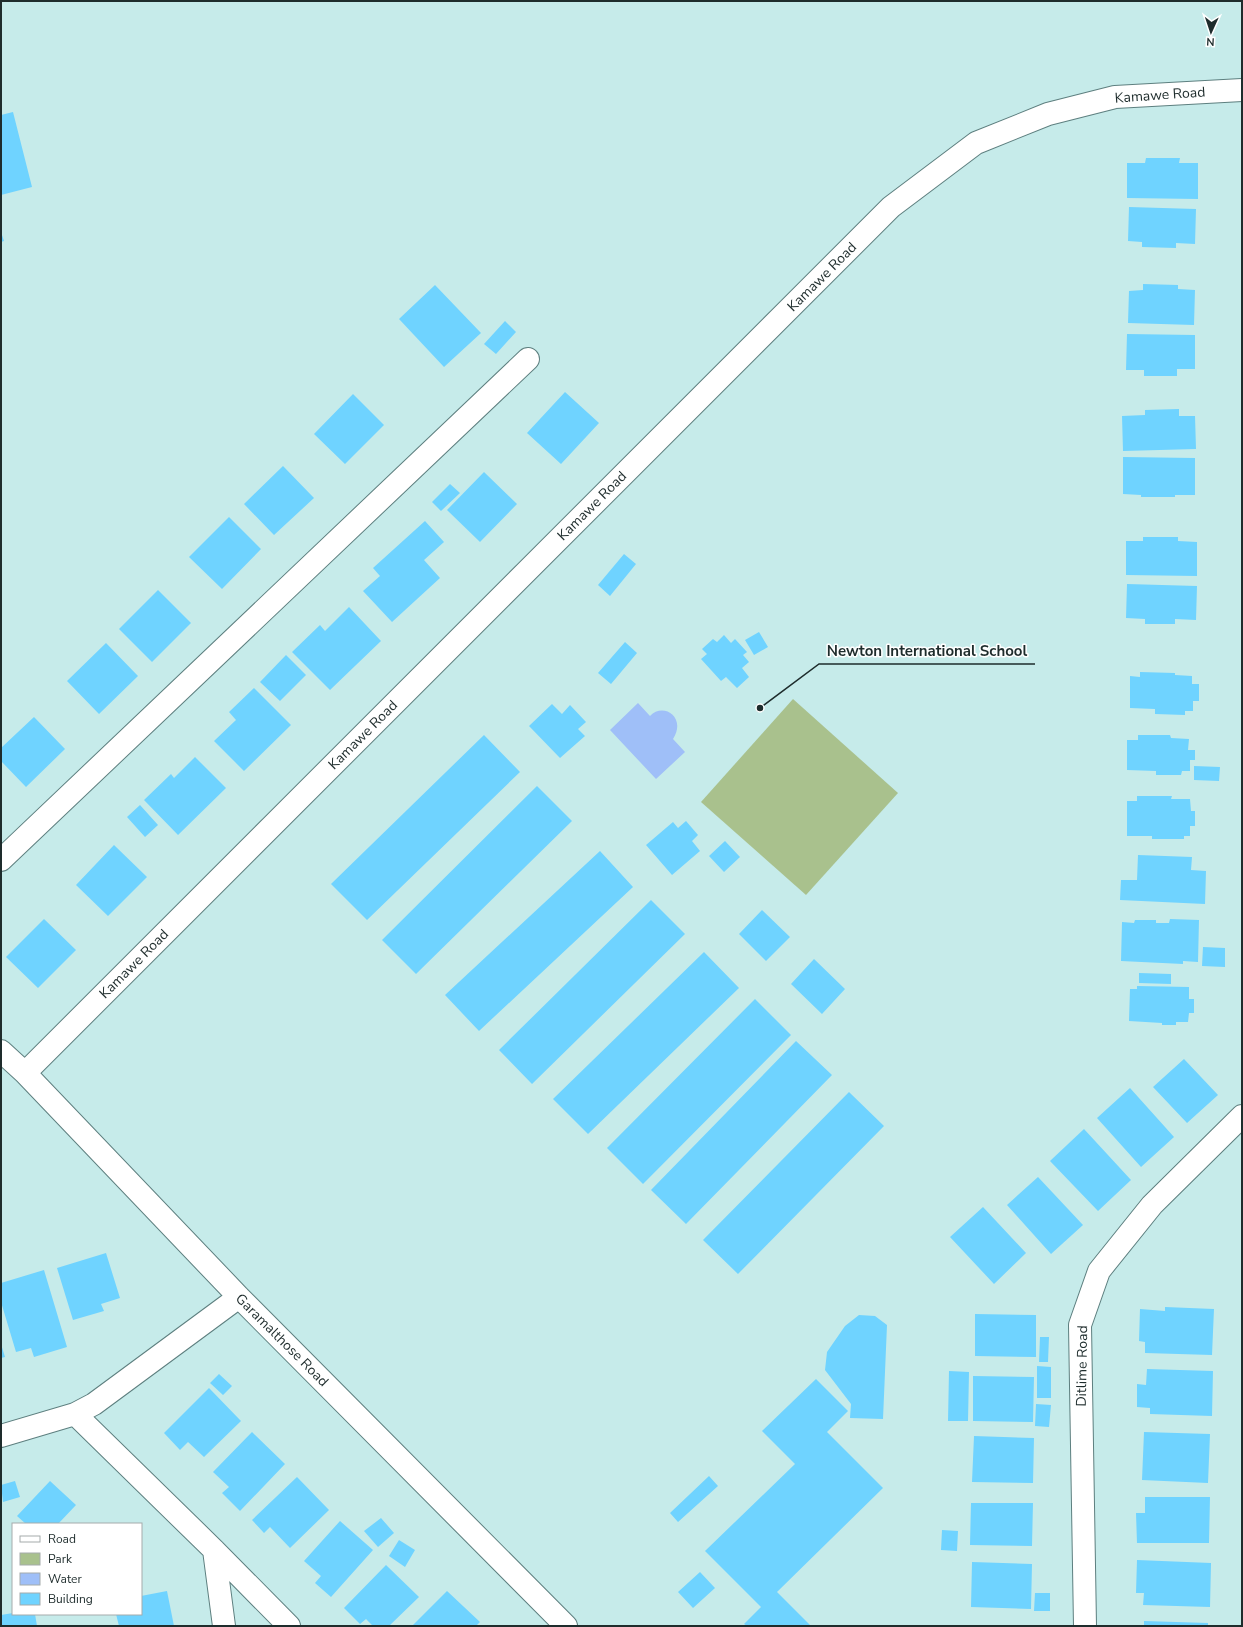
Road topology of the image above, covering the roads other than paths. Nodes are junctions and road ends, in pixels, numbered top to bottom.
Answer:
1 (1242, 90) edge
2 (528, 359) dead end
3 (1, 860) edge
4 (1, 1051) edge
5 (25, 1073) junction
6 (1242, 1116) edge
7 (240, 1297) junction
8 (75, 1414) junction
9 (1, 1436) edge
10 (214, 1550) junction
11 (224, 1626) edge
12 (289, 1626) edge
13 (566, 1626) edge
14 (1085, 1626) edge

1 - 5 street, Kamawe Road
2 - 3 street
4 - 5 street, Garamalthose Road
5 - 7 street, Garamalthose Road
6 - 14 street, Ditlime Road
7 - 8 street
7 - 13 street, Garamalthose Road
8 - 9 street
8 - 10 street
10 - 11 street
10 - 12 street

